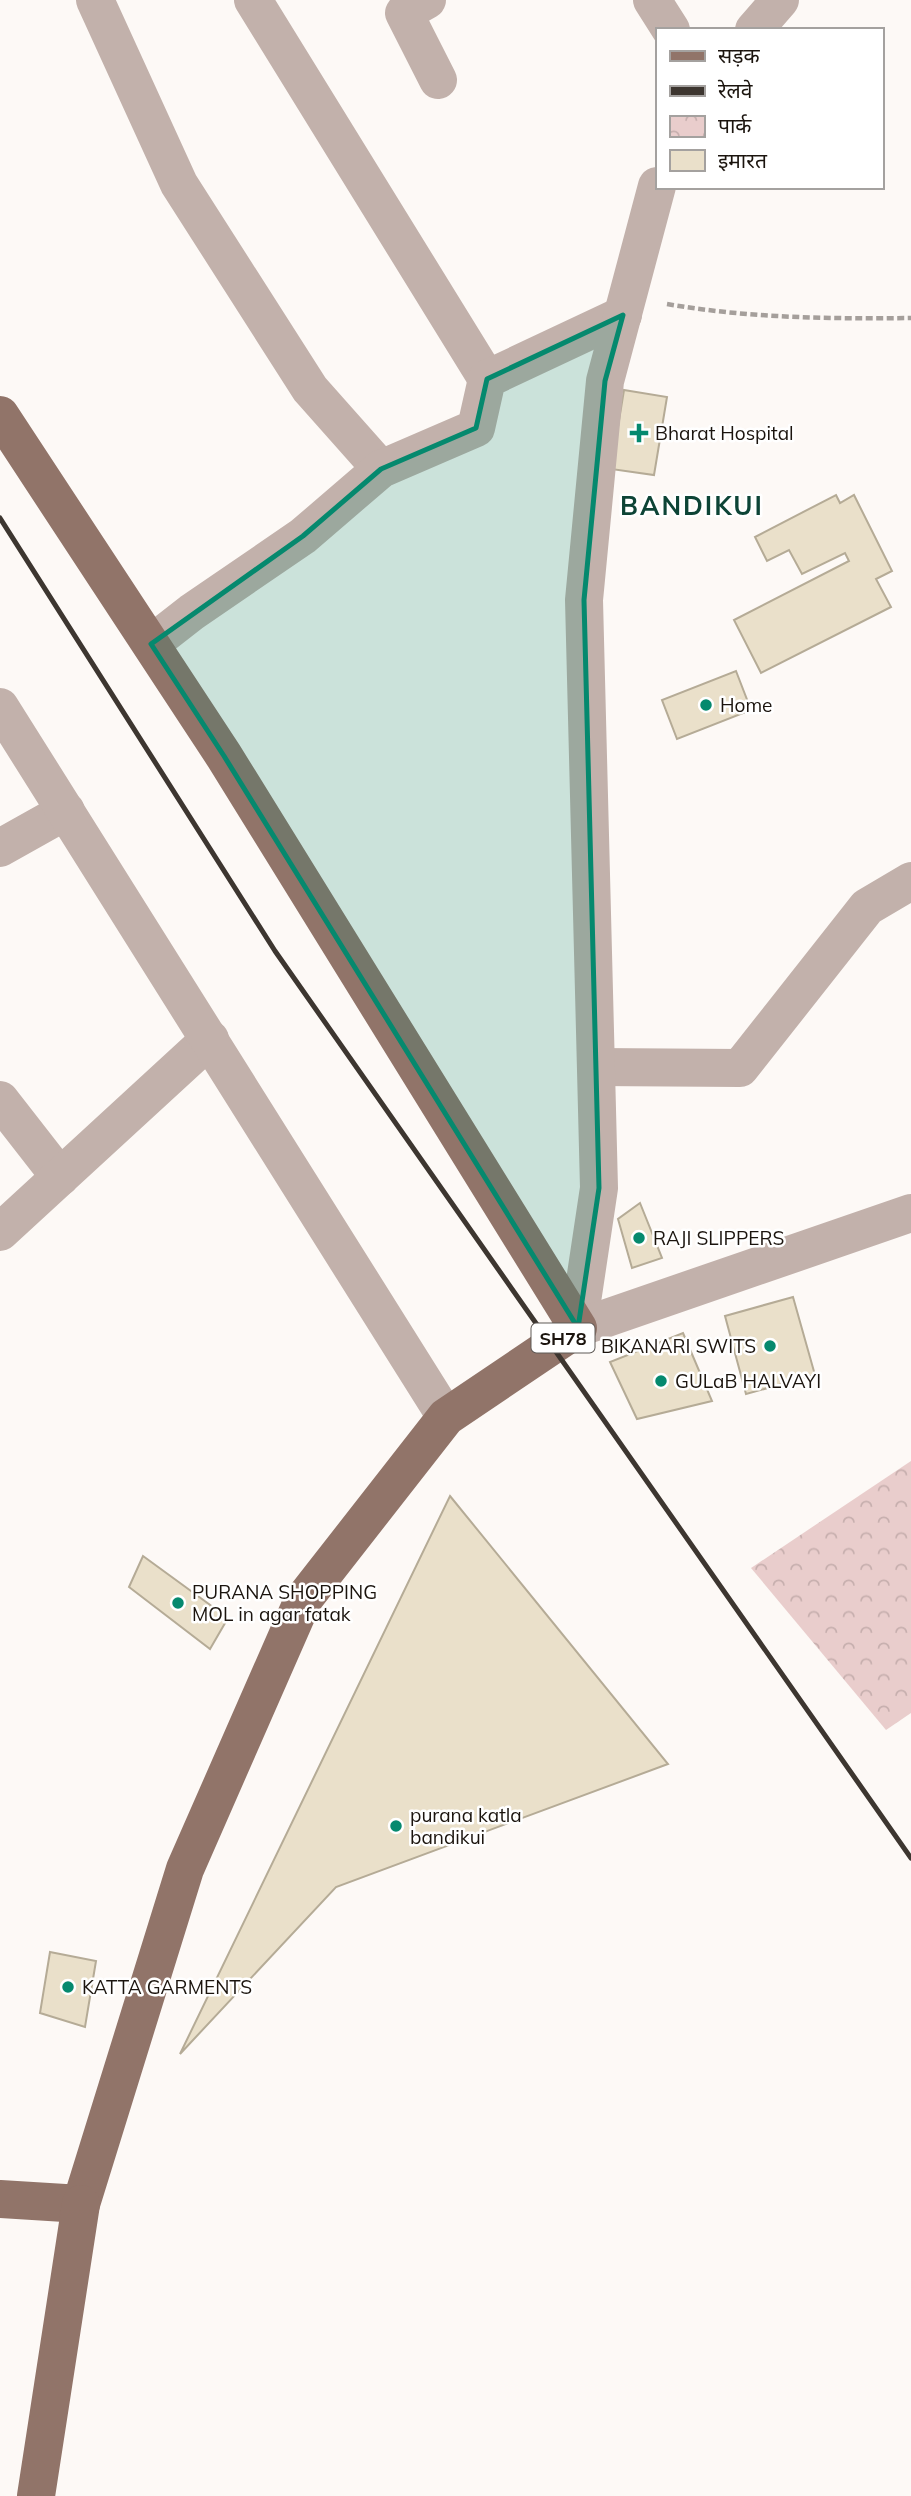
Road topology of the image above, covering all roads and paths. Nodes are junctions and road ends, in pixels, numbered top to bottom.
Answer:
1 (95, 0) edge
2 (254, 0) edge
3 (427, 0) edge
4 (652, 0) edge
5 (780, 0) edge
6 (670, 28) edge
7 (756, 28) edge
8 (438, 80) dead end
9 (656, 189) edge
10 (625, 306) junction
11 (911, 318) edge
12 (487, 379) junction
13 (0, 415) edge
14 (381, 468) junction
15 (151, 644) junction
16 (0, 707) edge
17 (66, 811) junction
18 (0, 848) edge
19 (911, 881) edge
20 (211, 1039) junction
21 (597, 1067) junction
22 (0, 1100) edge
23 (60, 1177) junction
24 (911, 1213) edge
25 (0, 1232) edge
26 (578, 1328) junction
27 (446, 1417) junction
28 (0, 2199) edge
29 (81, 2204) junction
30 (36, 2496) edge

1 - 14 street
2 - 12 street
3 - 8 street
4 - 6 street
5 - 7 street
9 - 10 street
10 - 11 path
10 - 12 street
10 - 21 street
12 - 14 street
13 - 15 main road, SH78
14 - 15 street
15 - 26 main road, SH78
16 - 17 street
17 - 18 street
17 - 20 street
19 - 21 street
20 - 23 street
20 - 27 street
21 - 26 street
22 - 23 street
23 - 25 street
24 - 26 street
26 - 27 main road, SH78
27 - 29 main road, SH78
28 - 29 main road
29 - 30 main road

